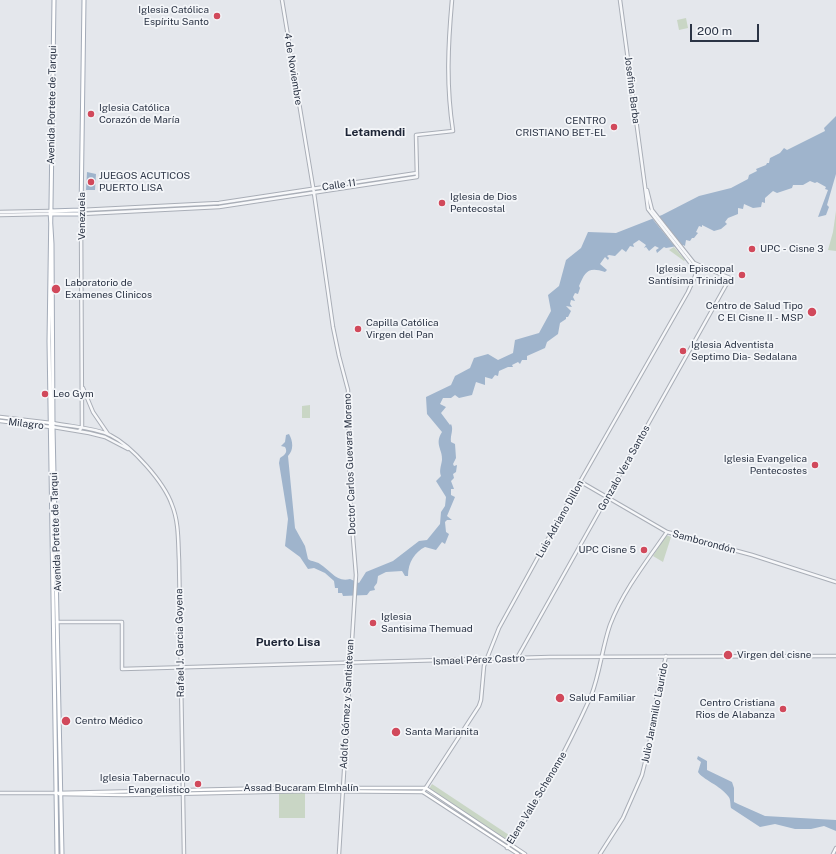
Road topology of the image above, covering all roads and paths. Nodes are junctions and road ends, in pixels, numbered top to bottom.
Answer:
1 (54, 0) edge
2 (84, 0) edge
3 (282, 0) edge
4 (452, 0) edge
5 (620, 0) edge
6 (366, 183) junction
7 (313, 189) junction
8 (314, 193) junction
9 (0, 212) edge
10 (81, 212) junction
11 (51, 213) junction
12 (0, 215) edge
13 (682, 250) junction
14 (82, 384) junction
15 (0, 417) edge
16 (0, 421) edge
17 (51, 425) junction
18 (82, 427) junction
19 (79, 430) junction
20 (109, 434) junction
21 (128, 449) junction
22 (581, 482) junction
23 (607, 498) junction
24 (667, 532) junction
25 (836, 582) edge
26 (354, 602) joint
27 (56, 622) junction
28 (666, 656) junction
29 (836, 656) edge
30 (517, 658) junction
31 (603, 658) junction
32 (486, 659) junction
33 (349, 663) junction
34 (181, 667) junction
35 (426, 788) junction
36 (343, 789) junction
37 (183, 792) junction
38 (423, 792) junction
39 (57, 793) junction
40 (61, 793) junction
41 (0, 794) edge
42 (510, 844) junction
43 (507, 848) junction
44 (836, 848) edge
45 (57, 854) edge
46 (62, 854) edge
47 (184, 854) edge
48 (339, 854) edge
49 (518, 854) edge
50 (525, 854) edge
51 (600, 854) edge
52 (833, 854) edge

1 - 11 main road, Avenida Portete de Tarqui
2 - 10 main road, Venezuela
3 - 7 street, 4 de Noviembre
4 - 6 street
5 - 13 street, Josefina Barba
6 - 7 street, Calle 11
6 - 8 street
7 - 8 street, Doctor Carlos Guevara Moreno
7 - 10 street, Calle 11
8 - 10 street
8 - 26 street, Doctor Carlos Guevara Moreno
9 - 11 street
10 - 11 main road
10 - 14 street, Venezuela
11 - 12 street
11 - 17 main road, Avenida Portete de Tarqui
13 - 22 street, Luis Adriano Dillon
13 - 23 street, Gonzalo Vera Santos
14 - 18 street, Venezuela
14 - 20 street
15 - 17 main road, Milagro
16 - 17 main road, Milagro
17 - 18 street, Rafael J. Garcia Goyena
17 - 19 street, Rafael J. Garcia Goyena
17 - 27 main road, Avenida Portete de Tarqui
18 - 19 street
18 - 20 street, Rafael J. Garcia Goyena
19 - 21 street, Rafael J. Garcia Goyena
20 - 21 street, Rafael J. Garcia Goyena
21 - 34 street, Rafael J. Garcia Goyena
22 - 23 street, Samborondón
22 - 32 street, Luis Adriano Dillon
23 - 24 street, Samborondón
23 - 30 street, Gonzalo Vera Santos
24 - 25 street, Samborondón
24 - 31 street, Elena Valle Schenonne
26 - 33 street, Adolfo Gómez y Santistevan
27 - 34 street, Ismael Pérez Castro
27 - 39 main road, Avenida Portete de Tarqui
27 - 40 main road, Avenida Portete de Tarqui
28 - 29 street, Ismael Pérez Castro
28 - 31 street, Ismael Pérez Castro
28 - 51 street, Julio Jaramillo Laurido
30 - 31 street, Ismael Pérez Castro
30 - 32 street, Ismael Pérez Castro
31 - 42 street, Elena Valle Schenonne
32 - 33 street, Ismael Pérez Castro
32 - 35 street, Luis Adriano Dillon
33 - 34 street, Ismael Pérez Castro
33 - 36 street, Adolfo Gómez y Santistevan
34 - 37 street, Rafael J. Garcia Goyena
35 - 36 main road, Assad Bucaram Elmhalín
35 - 38 street, Luis Adriano Dillon
35 - 42 main road
36 - 37 main road, Assad Bucaram Elmhalín
36 - 37 main road, Assad Bucaram Elmhalín
36 - 38 main road
36 - 48 street, Adolfo Gómez y Santistevan
37 - 40 main road, Assad Bucaram Elmhalín
37 - 47 street, Rafael J. Garcia Goyena
38 - 43 main road
39 - 40 main road, Assad Bucaram Elmhalín
39 - 41 street, Assad Bucaram Elmhalín
39 - 45 main road, Avenida Portete de Tarqui
40 - 46 main road, Avenida Portete de Tarqui
42 - 43 street, Elena Valle Schenonne
42 - 50 main road
43 - 49 main road
44 - 52 street

